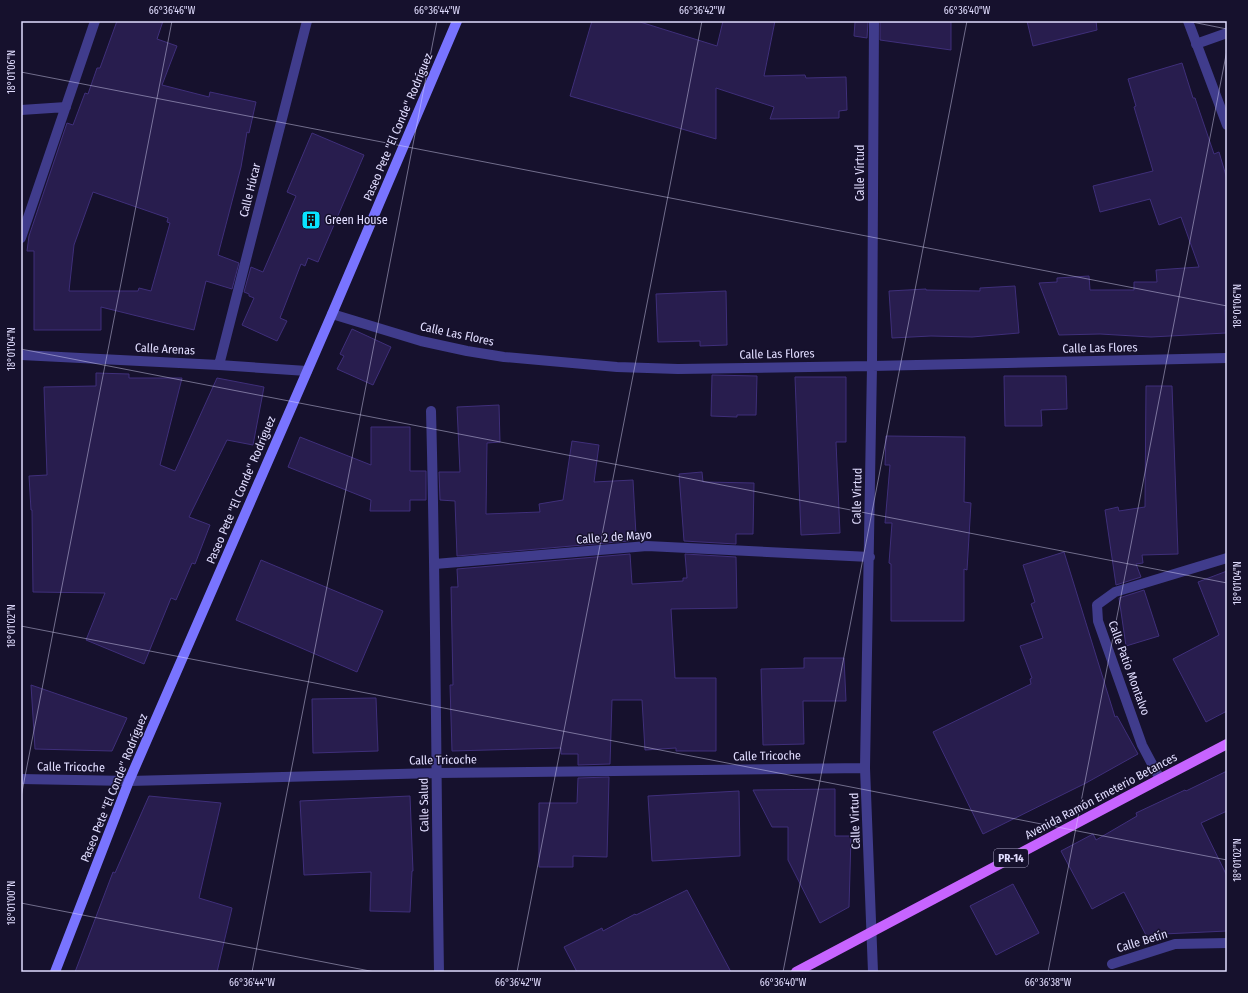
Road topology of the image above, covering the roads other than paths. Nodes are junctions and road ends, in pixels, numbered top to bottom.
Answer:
1 (95, 21) edge
2 (307, 21) edge
3 (458, 21) edge
4 (874, 21) edge
5 (1188, 21) edge
6 (1227, 33) edge
7 (1196, 44) junction
8 (66, 106) junction
9 (21, 110) edge
10 (1227, 125) edge
11 (21, 238) edge
12 (332, 314) junction
13 (21, 355) edge
14 (1227, 358) edge
15 (219, 365) junction
16 (872, 366) junction
17 (307, 371) junction
18 (431, 411) dead end
19 (870, 557) junction
20 (1227, 558) edge
21 (435, 564) junction
22 (1227, 744) edge
23 (865, 768) junction
24 (436, 773) junction
25 (1160, 779) junction
26 (21, 780) edge
27 (129, 781) junction
28 (872, 932) junction
29 (1227, 943) edge
30 (1112, 964) dead end
31 (55, 972) edge
32 (439, 972) edge
33 (796, 972) edge
34 (873, 972) edge

1 - 8 street
2 - 15 street, Calle Húcar
3 - 12 street, Paseo Pete "El Conde" Rodríguez
4 - 16 street, Calle Virtud
5 - 7 street
6 - 7 street
7 - 10 street
8 - 9 street
8 - 11 street
12 - 16 street, Calle Las Flores
12 - 17 street, Paseo Pete "El Conde" Rodríguez
13 - 15 street, Calle Arenas
14 - 16 street, Calle Las Flores
15 - 17 street, Calle Arenas
16 - 19 street, Calle Virtud
17 - 27 street, Paseo Pete "El Conde" Rodríguez
18 - 21 street
19 - 21 street, Calle 2 de Mayo
19 - 23 street, Calle Virtud
20 - 25 street, Calle Patio Montalvo
21 - 24 street, Calle Salud
22 - 25 main road, Avenida Ramón Emeterio Betances / PR-14
23 - 24 street, Calle Tricoche
23 - 28 street, Calle Virtud
24 - 27 street, Calle Tricoche
24 - 32 street, Calle Salud
25 - 28 main road, Avenida Ramón Emeterio Betances / PR-14
26 - 27 street, Calle Tricoche
27 - 31 street, Paseo Pete "El Conde" Rodríguez
28 - 33 main road, Avenida Ramón Emeterio Betances / PR-14
28 - 34 street, Calle Virtud
29 - 30 street, Calle Betín

